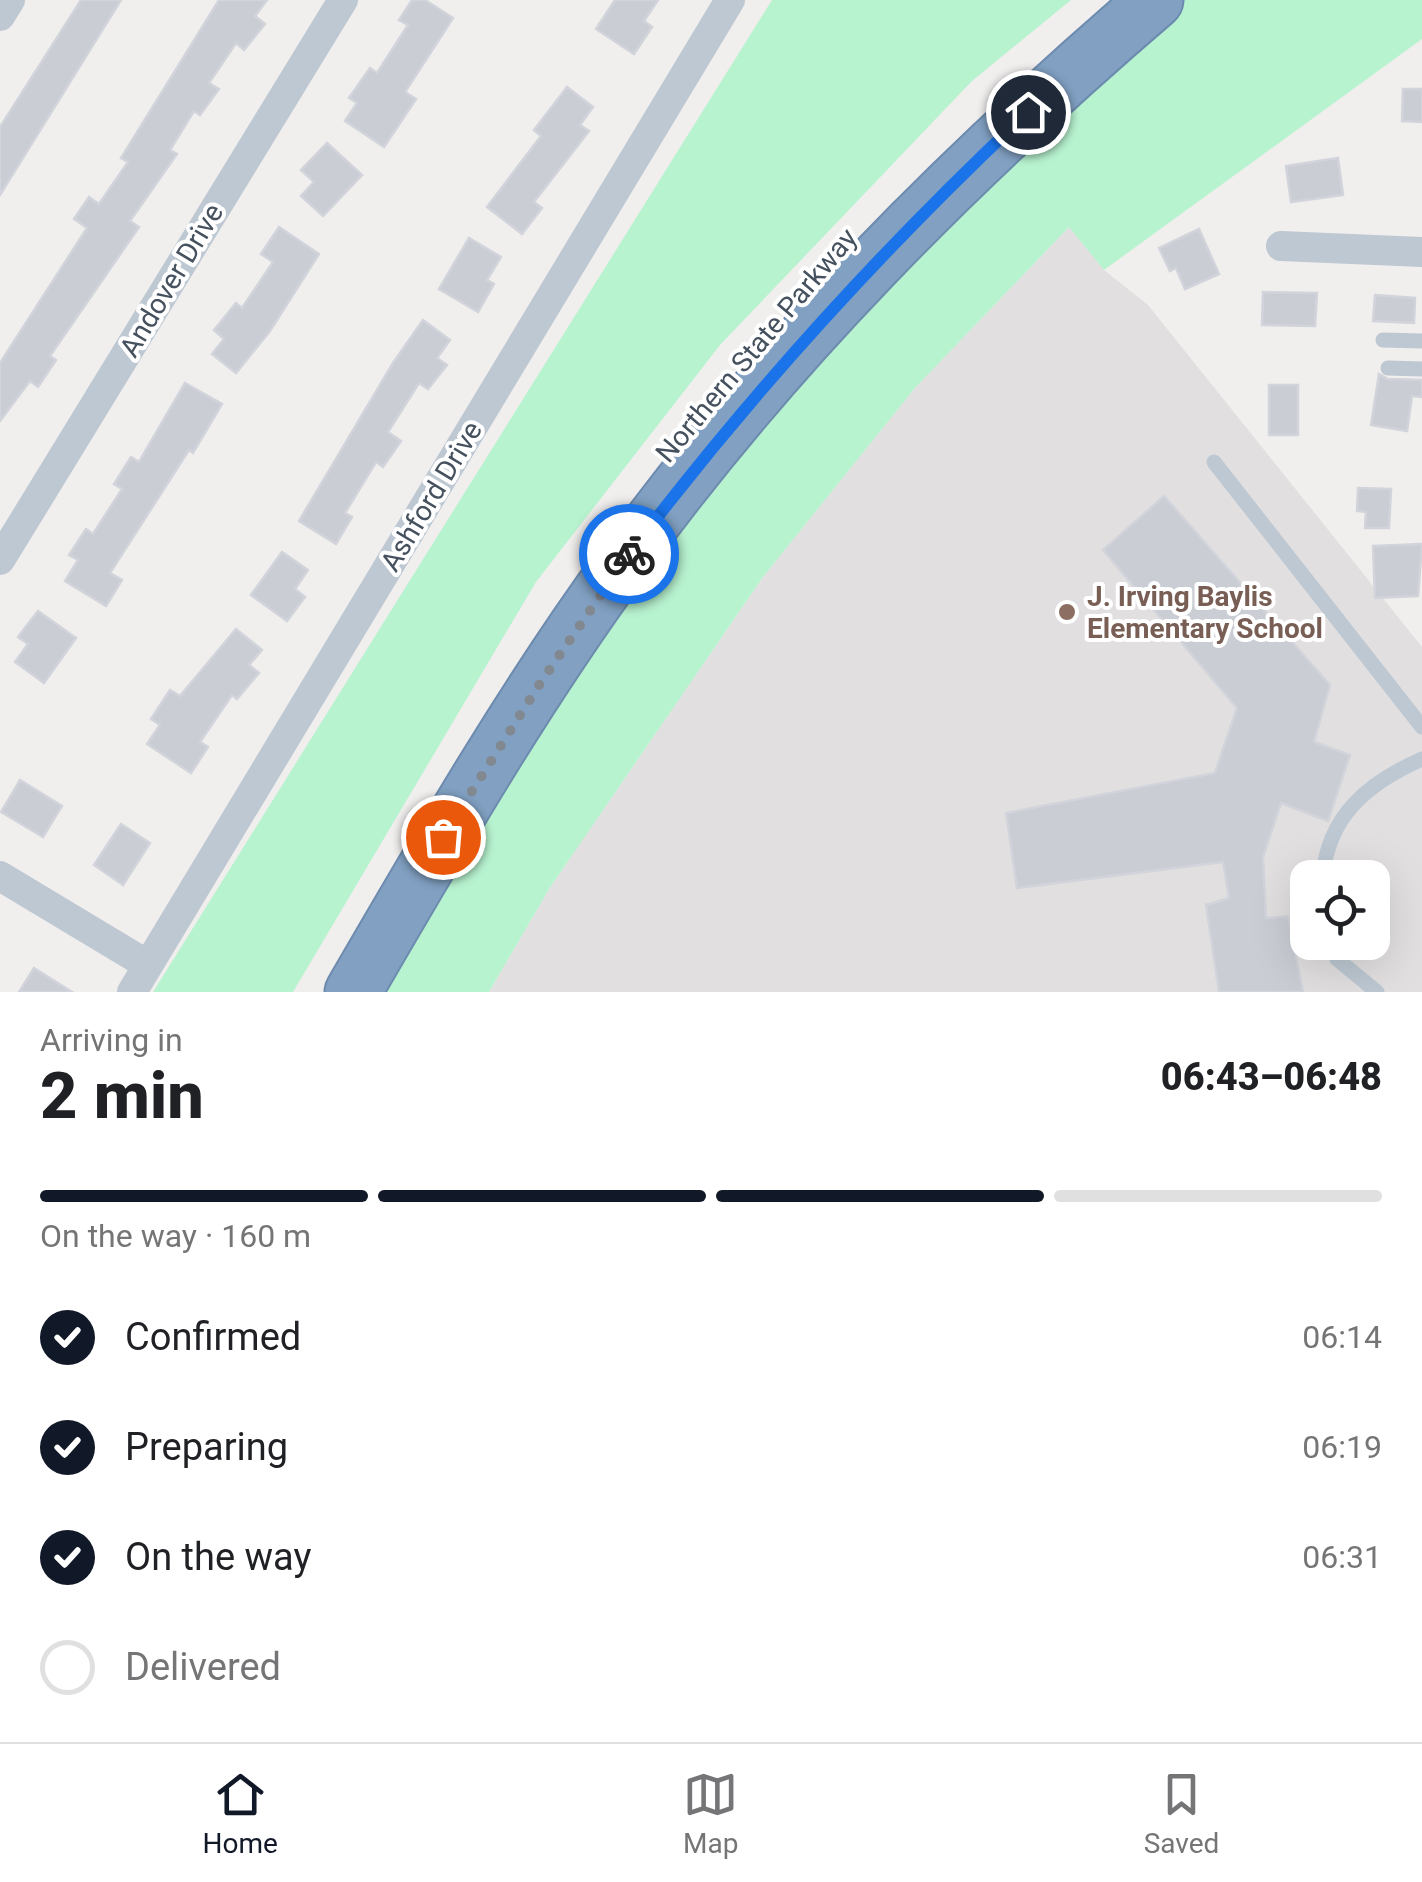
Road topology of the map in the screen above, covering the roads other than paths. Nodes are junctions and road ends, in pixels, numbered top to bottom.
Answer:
1 (10, 0) edge
2 (343, 0) edge
3 (730, 0) edge
4 (1099, 0) edge
5 (1155, 0) edge
6 (0, 16) edge
7 (1281, 246) dead end
8 (1422, 252) edge
9 (1383, 340) dead end
10 (1422, 341) edge
11 (1388, 368) dead end
12 (1422, 369) edge
13 (1214, 462) dead end
14 (0, 560) edge
15 (1422, 727) edge
16 (1422, 759) edge
17 (1326, 860) edge
18 (0, 876) edge
19 (1339, 960) edge
20 (148, 965) junction
21 (132, 992) edge
22 (312, 992) edge
23 (353, 992) edge
24 (1377, 992) edge

1 - 6 street
2 - 14 street, Andover Drive
3 - 20 street, Ashford Drive
4 - 22 highway, Northern State Parkway
5 - 23 highway, Northern State Parkway
7 - 8 street
9 - 10 lane
11 - 12 lane
13 - 15 lane
16 - 17 lane
18 - 20 street
19 - 24 lane
20 - 21 street, Ashford Drive

